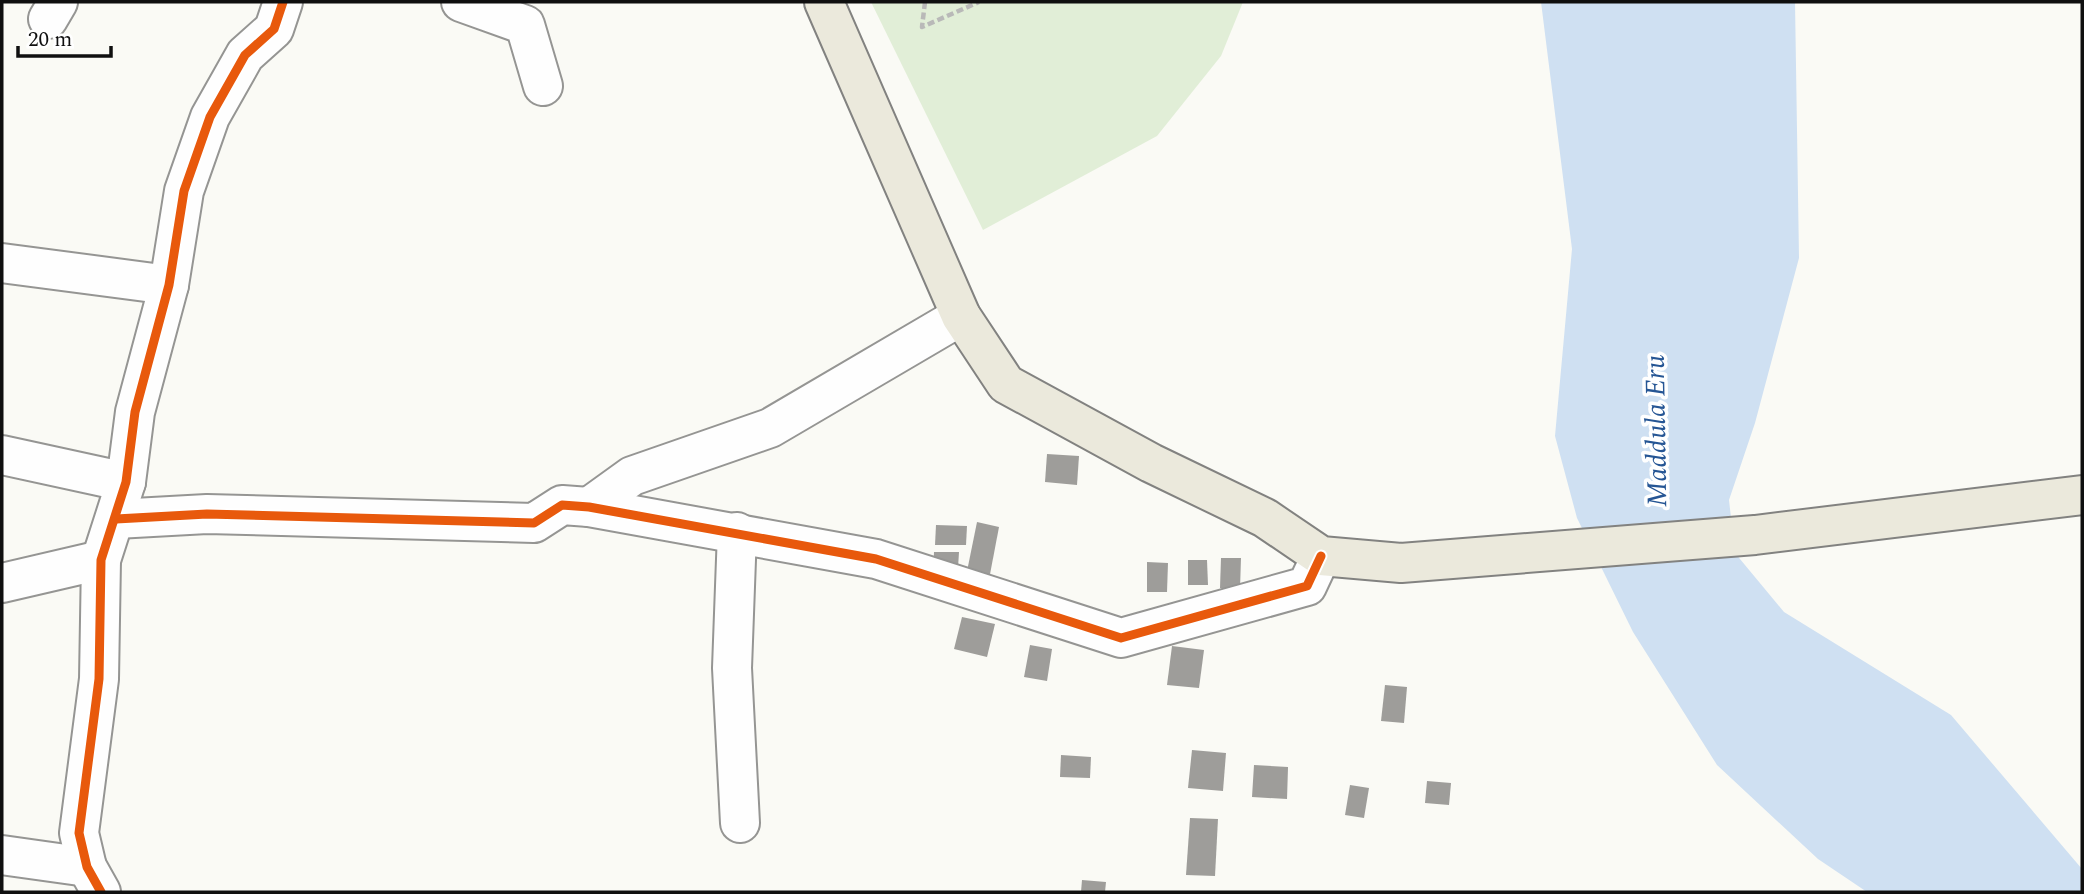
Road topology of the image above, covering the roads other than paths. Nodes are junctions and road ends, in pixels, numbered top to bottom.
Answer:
1 (284, 2) edge
2 (461, 2) edge
3 (824, 2) edge
4 (542, 86) dead end
5 (2, 263) edge
6 (169, 285) junction
7 (961, 316) junction
8 (2, 456) edge
9 (126, 482) junction
10 (2082, 495) edge
11 (589, 507) junction
12 (116, 519) junction
13 (737, 532) junction
14 (1321, 556) junction
15 (101, 560) junction
16 (2, 583) edge
17 (740, 823) dead end
18 (2, 855) edge
19 (94, 880) edge

1 - 6 street
2 - 4 street
3 - 7 main road
5 - 6 street
6 - 9 street
7 - 11 street
7 - 14 main road
8 - 9 street
9 - 12 street
10 - 14 main road
11 - 12 street
11 - 13 street
12 - 15 street
13 - 14 street
13 - 17 street
15 - 16 street
15 - 19 street
18 - 19 street

